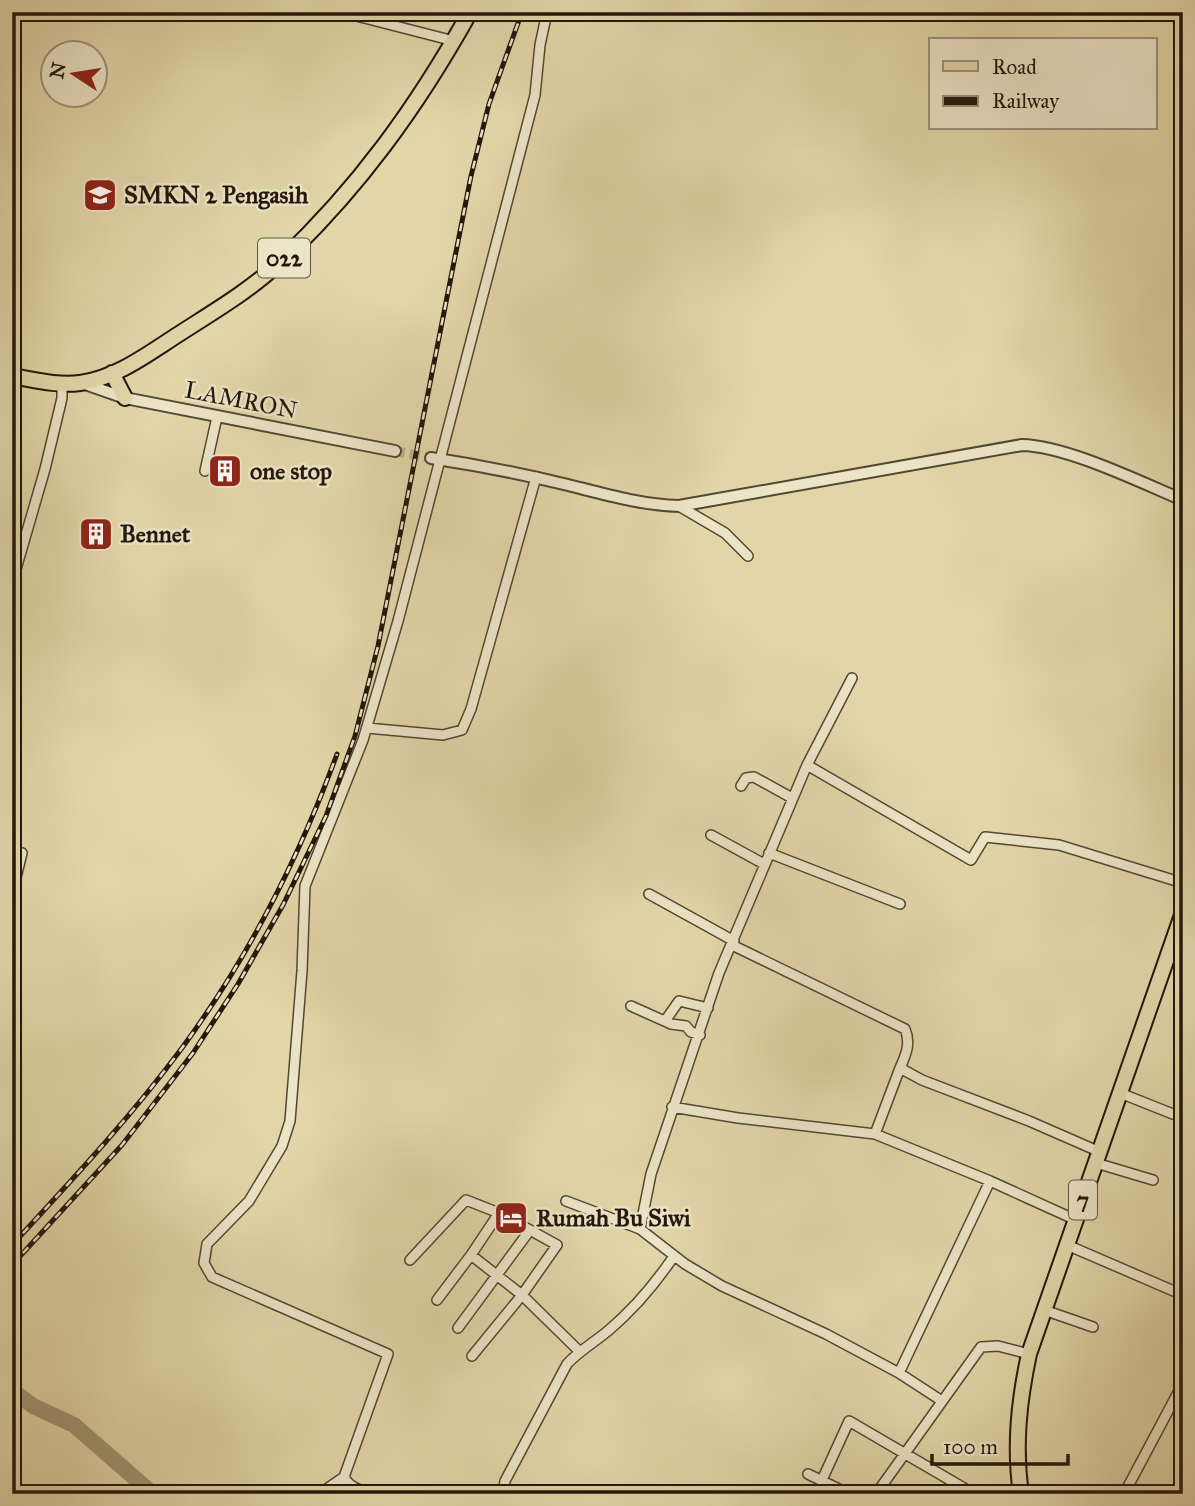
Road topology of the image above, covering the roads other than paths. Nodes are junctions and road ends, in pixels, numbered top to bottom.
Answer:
1 (341, 12) edge
2 (470, 12) edge
3 (547, 12) edge
4 (375, 16) edge
5 (454, 41) junction
6 (112, 373) junction
7 (12, 376) edge
8 (82, 383) junction
9 (62, 384) junction
10 (125, 398) junction
11 (217, 417) junction
12 (395, 451) tunnel mouth
13 (436, 458) junction
14 (205, 471) dead end
15 (536, 477) junction
16 (1183, 500) edge
17 (679, 506) junction
18 (748, 555) dead end
19 (12, 583) edge
20 (852, 678) dead end
21 (367, 728) junction
22 (807, 765) junction
23 (741, 786) dead end
24 (792, 798) junction
25 (711, 835) dead end
26 (12, 851) edge
27 (769, 853) junction
28 (764, 864) junction
29 (1183, 883) edge
30 (12, 894) edge
31 (649, 894) dead end
32 (900, 904) dead end
33 (1183, 912) edge
34 (733, 943) junction
35 (1176, 952) edge
36 (631, 1006) dead end
37 (708, 1008) junction
38 (665, 1021) junction
39 (700, 1035) junction
40 (900, 1068) junction
41 (1120, 1093) junction
42 (672, 1107) junction
43 (1183, 1118) edge
44 (875, 1135) junction
45 (1098, 1158) junction
46 (1153, 1180) dead end
47 (990, 1181) junction
48 (566, 1201) dead end
49 (499, 1213) junction
50 (1076, 1220) junction
51 (640, 1229) junction
52 (530, 1230) junction
53 (1066, 1245) junction
54 (471, 1255) junction
55 (674, 1256) junction
56 (410, 1260) dead end
57 (498, 1275) junction
58 (522, 1295) junction
59 (1183, 1295) edge
60 (437, 1300) dead end
61 (1044, 1310) junction
62 (1093, 1326) dead end
63 (458, 1328) dead end
64 (579, 1351) junction
65 (1029, 1354) junction
66 (472, 1356) dead end
67 (899, 1373) junction
68 (1183, 1383) edge
69 (942, 1401) junction
70 (906, 1452) junction
71 (808, 1474) dead end
72 (344, 1477) junction
73 (822, 1480) junction
74 (504, 1492) edge
75 (325, 1494) edge
76 (389, 1494) edge
77 (849, 1494) edge
78 (876, 1494) edge
79 (974, 1494) edge
80 (1021, 1494) edge
81 (1124, 1494) edge

1 - 4 street
2 - 5 main road, 022
3 - 13 street
4 - 5 street
5 - 6 main road, 022
6 - 8 main road, 022
6 - 10 main road
7 - 9 main road, 022
8 - 9 main road, 022
8 - 10 street, LAMRON
9 - 19 street
10 - 11 street, LAMRON
11 - 12 street, LAMRON
11 - 14 street
13 - 15 street
13 - 21 street
15 - 17 street
15 - 21 street
16 - 17 street
17 - 18 street
20 - 22 street
21 - 72 street
22 - 24 street
22 - 29 street
23 - 24 street
24 - 27 street
25 - 28 street
26 - 30 street
27 - 28 street
27 - 32 street
28 - 34 street
31 - 34 street
33 - 35 main road, 7
34 - 37 street
34 - 40 street
35 - 41 main road, 7
36 - 38 street
37 - 38 street
37 - 39 street
38 - 39 street
39 - 42 street
40 - 44 street
40 - 45 street
41 - 43 street
41 - 45 main road, 7
42 - 44 street
42 - 51 street
44 - 47 street
45 - 46 street
45 - 50 main road, 7
47 - 50 street
47 - 67 street
48 - 51 street
49 - 52 street
49 - 54 street
49 - 56 street
50 - 53 main road, 7
51 - 55 street
52 - 57 street
52 - 58 street
53 - 59 street
53 - 61 main road, 7
54 - 57 street
54 - 60 street
55 - 64 street
55 - 67 street
57 - 58 street
57 - 63 street
58 - 64 street
58 - 66 street
61 - 62 street
61 - 65 main road, 7
64 - 74 street
65 - 69 street
65 - 80 main road, 7
67 - 69 street
68 - 81 street
69 - 70 street
70 - 73 street
70 - 78 street
70 - 79 street
71 - 73 street
72 - 75 street
72 - 76 street
73 - 77 street

